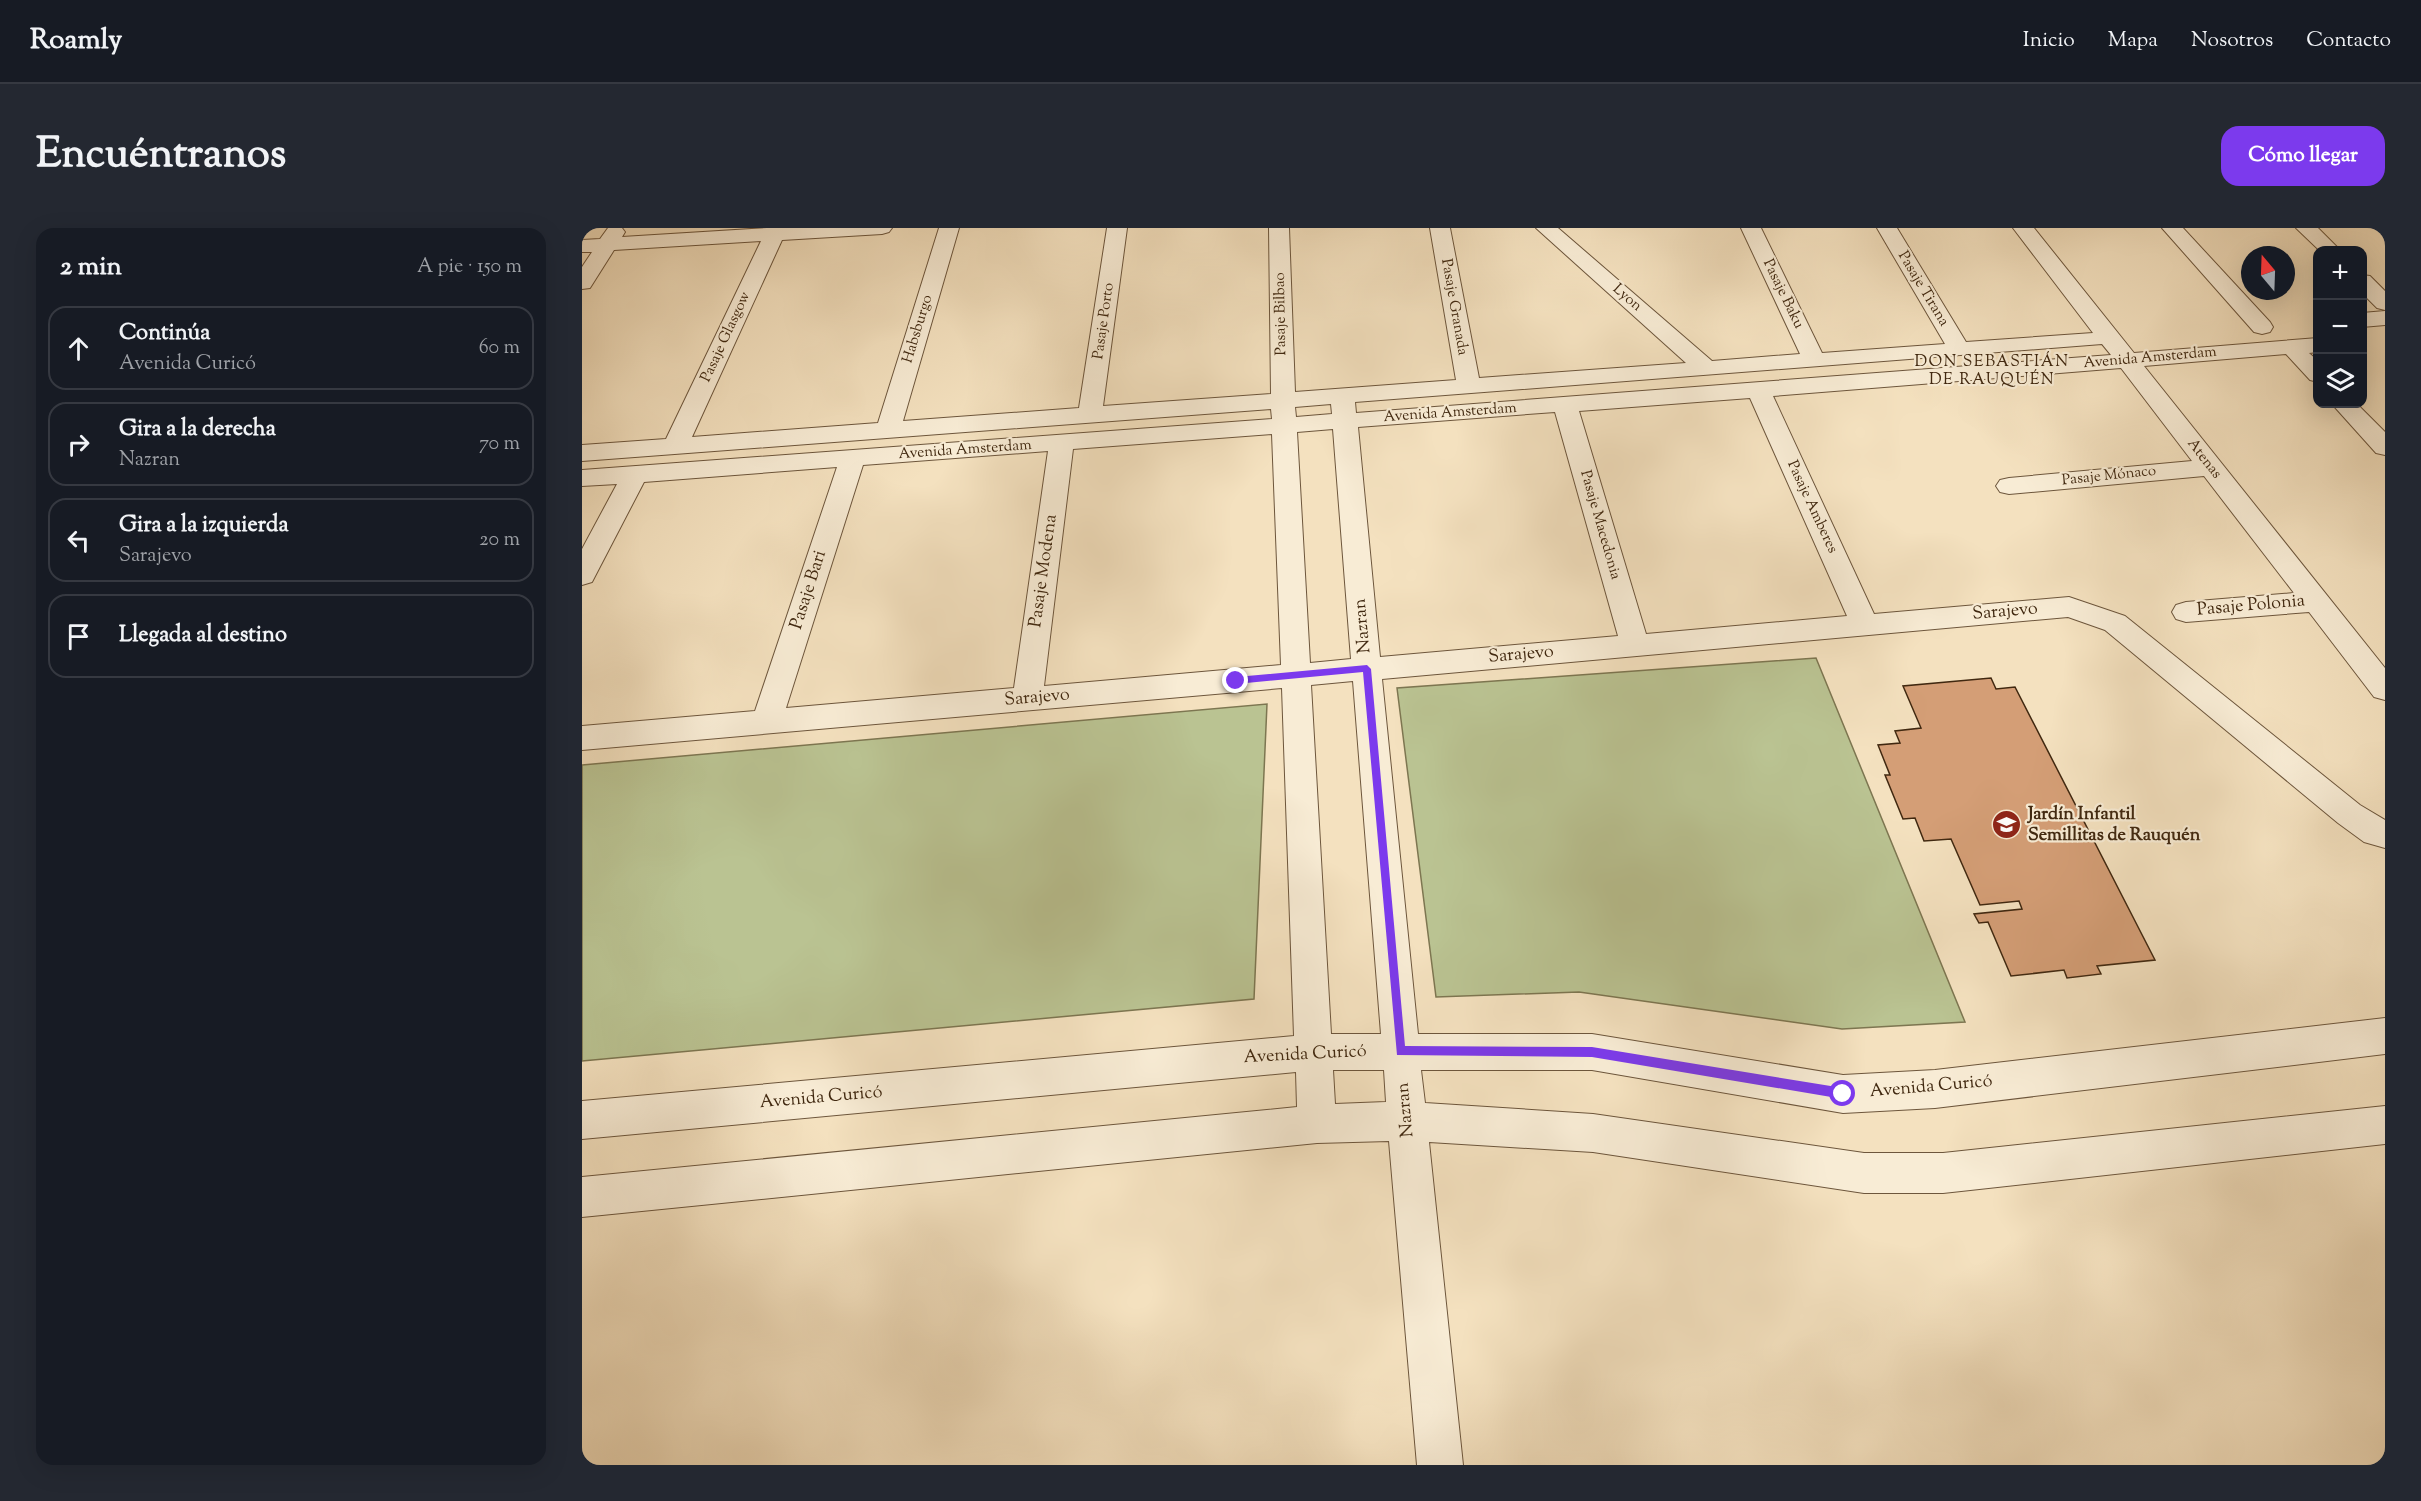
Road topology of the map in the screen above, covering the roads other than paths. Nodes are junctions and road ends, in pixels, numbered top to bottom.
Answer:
1 (882, 228) edge
2 (949, 228) edge
3 (1118, 228) edge
4 (1279, 228) edge
5 (1440, 228) edge
6 (1546, 228) edge
7 (1751, 228) edge
8 (1887, 228) edge
9 (2023, 228) edge
10 (2172, 228) edge
11 (2306, 228) edge
12 (776, 231) edge
13 (612, 236) edge
14 (582, 246) edge
15 (2326, 246) edge
16 (582, 283) edge
17 (2367, 286) edge
18 (2385, 303) edge
19 (2385, 318) edge
20 (2367, 320) edge
21 (2313, 323) edge
22 (2262, 327) junction
23 (2239, 329) dead end
24 (2123, 345) junction
25 (2313, 345) edge
26 (2291, 347) junction
27 (1960, 350) junction
28 (1815, 361) junction
29 (1707, 369) junction
30 (2313, 370) edge
31 (1468, 386) junction
32 (1758, 390) junction
33 (1565, 405) junction
34 (1344, 408) junction
35 (2348, 408) edge
36 (1283, 413) junction
37 (1090, 415) junction
38 (888, 430) junction
39 (1062, 442) junction
40 (675, 446) junction
41 (2385, 447) edge
42 (582, 453) edge
43 (853, 458) junction
44 (2210, 467) junction
45 (634, 474) junction
46 (582, 478) edge
47 (2009, 486) dead end
48 (582, 575) edge
49 (2316, 601) junction
50 (2186, 612) dead end
51 (1865, 625) junction
52 (1635, 645) junction
53 (1367, 669) junction
54 (1296, 675) junction
55 (2385, 689) edge
56 (1026, 699) junction
57 (766, 722) junction
58 (582, 738) edge
59 (2385, 834) edge
60 (2385, 1036) edge
61 (1314, 1052) junction
62 (1400, 1052) junction
63 (582, 1120) edge
64 (1407, 1121) junction
65 (1317, 1124) junction
66 (2385, 1125) edge
67 (582, 1197) edge
68 (1440, 1465) edge

1 - 12 street
2 - 38 street, Habsburgo
3 - 37 street, Pasaje Porto
4 - 36 street, Pasaje Bilbao
5 - 31 street, Pasaje Granada
6 - 29 street, Lyon
7 - 28 street, Pasaje Baku
8 - 27 street, Pasaje Tirana
9 - 24 street, Atenas
10 - 22 street
11 - 15 street
12 - 13 street
12 - 40 street, Pasaje Glasgow
13 - 14 street
13 - 16 street
17 - 18 street
19 - 20 street
21 - 22 street
22 - 23 street
24 - 26 street, Avenida Amsterdam
24 - 27 street, Avenida Amsterdam
24 - 32 street, Avenida Amsterdam
24 - 44 street, Atenas
25 - 26 street, Avenida Amsterdam
26 - 30 street
27 - 28 street, Avenida Amsterdam
28 - 29 street, Avenida Amsterdam
29 - 31 street, Avenida Amsterdam
31 - 34 street, Avenida Amsterdam
32 - 33 street, Avenida Amsterdam
32 - 51 street, Pasaje Amberes
33 - 34 street, Avenida Amsterdam
33 - 52 street, Pasaje Macedonia
34 - 36 street, Avenida Amsterdam
34 - 53 street, Nazran
35 - 41 street
36 - 37 street, Avenida Amsterdam
36 - 39 street, Avenida Amsterdam
36 - 54 street
37 - 38 street, Avenida Amsterdam
38 - 40 street, Avenida Amsterdam
39 - 43 street, Avenida Amsterdam
39 - 56 street, Pasaje Modena
40 - 42 street, Avenida Amsterdam
43 - 45 street, Avenida Amsterdam
43 - 57 street, Pasaje Bari
44 - 47 street, Pasaje Mónaco
44 - 49 street, Atenas
45 - 46 street, Avenida Amsterdam
45 - 48 street
49 - 50 street, Pasaje Polonia
49 - 55 street, Atenas
51 - 52 street, Sarajevo
51 - 59 street, Sarajevo
52 - 53 street, Sarajevo
53 - 54 street, Sarajevo
53 - 62 street, Nazran
54 - 56 street, Sarajevo
54 - 61 street
56 - 57 street, Sarajevo
57 - 58 street, Sarajevo
60 - 62 street, Avenida Curicó
61 - 62 street, Avenida Curicó
61 - 63 street, Avenida Curicó
61 - 65 street
62 - 64 street, Nazran
64 - 65 street
64 - 66 street
64 - 68 street, Nazran
65 - 67 street

